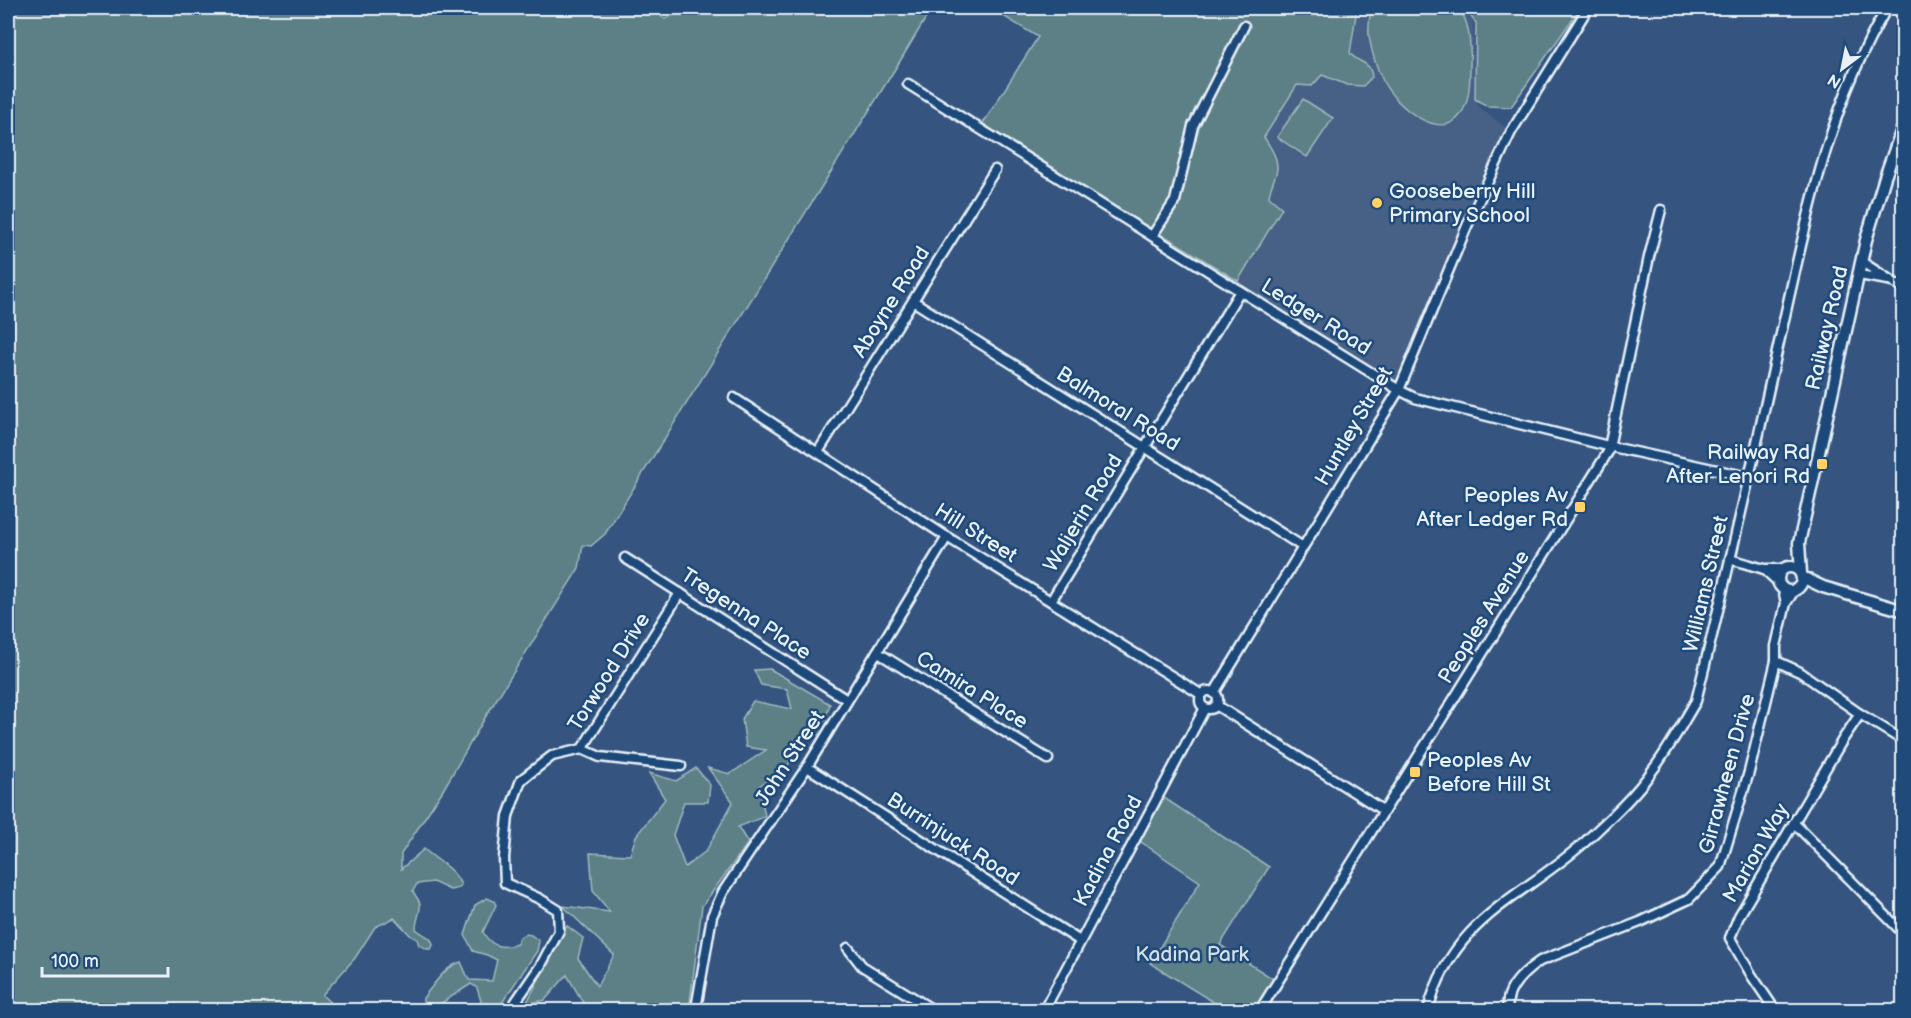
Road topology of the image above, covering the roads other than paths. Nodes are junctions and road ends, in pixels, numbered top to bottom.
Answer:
1 (1588, 8) edge
2 (1887, 8) edge
3 (1244, 26) dead end
4 (908, 84) dead end
5 (1904, 124) edge
6 (994, 170) dead end
7 (1661, 210) dead end
8 (1152, 236) junction
9 (1862, 262) junction
10 (1859, 275) junction
11 (1888, 280) junction
12 (1904, 289) edge
13 (1240, 291) junction
14 (913, 301) junction
15 (1399, 390) junction
16 (734, 398) dead end
17 (1608, 446) junction
18 (1145, 447) junction
19 (818, 452) junction
20 (1749, 477) junction
21 (947, 537) junction
22 (1800, 543) junction
23 (1303, 547) junction
24 (625, 558) dead end
25 (1730, 559) junction
26 (1786, 568) junction
27 (1764, 569) junction
28 (1801, 575) junction
29 (1780, 585) junction
30 (1823, 587) junction
31 (1795, 590) junction
32 (680, 593) junction
33 (1051, 601) junction
34 (1786, 603) junction
35 (1904, 610) edge
36 (877, 652) junction
37 (1776, 661) junction
38 (1214, 693) junction
39 (1202, 695) junction
40 (848, 700) junction
41 (1216, 705) junction
42 (1205, 708) junction
43 (1860, 714) junction
44 (1904, 741) edge
45 (582, 749) junction
46 (1048, 759) dead end
47 (681, 766) dead end
48 (807, 767) junction
49 (1384, 811) junction
50 (1794, 823) junction
51 (1904, 934) edge
52 (1080, 941) junction
53 (849, 948) dead end
54 (510, 1011) edge
55 (697, 1011) edge
56 (933, 1011) edge
57 (1044, 1011) edge
58 (1260, 1011) edge
59 (1428, 1011) edge
60 (1508, 1011) edge
61 (1774, 1011) edge

1 - 15 street, Huntley Street
2 - 20 street, Williams Street
3 - 8 street
4 - 8 street, Ledger Road
5 - 9 street, Railway Road
6 - 14 street, Aboyne Road
7 - 17 street, Peoples Avenue
8 - 13 street, Ledger Road
9 - 10 street, Railway Road
9 - 11 street
10 - 11 street
10 - 22 street, Railway Road
11 - 12 street
13 - 15 street, Ledger Road
13 - 18 street, Waljerin Road
14 - 18 street, Balmoral Road
14 - 19 street, Aboyne Road
15 - 17 street, Ledger Road
15 - 23 street, Huntley Street
16 - 19 street, Hill Street
17 - 20 street, Ledger Road
17 - 49 street, Peoples Avenue
18 - 23 street, Balmoral Road
18 - 33 street, Waljerin Road
19 - 21 street, Hill Street
20 - 25 street, Williams Street
21 - 33 street, Hill Street
21 - 36 street, John Street
22 - 26 street, Railway Road
22 - 28 street, Railway Road
23 - 38 street, Huntley Street
24 - 32 street, Tregenna Place
25 - 27 street
25 - 59 street, Williams Street
26 - 27 street
26 - 28 street
26 - 29 street
27 - 29 street
28 - 30 street
28 - 31 street
29 - 31 street
29 - 34 street, Girrawheen Drive
30 - 31 street
30 - 35 street
31 - 34 street, Girrawheen Drive
32 - 40 street, Tregenna Place
32 - 45 street, Torwood Drive
33 - 39 street, Hill Street
34 - 37 street, Girrawheen Drive
36 - 40 street, John Street
36 - 46 street, Camira Place
37 - 43 street
37 - 60 street, Girrawheen Drive
38 - 39 street
38 - 41 street
39 - 42 street
40 - 48 street, John Street
41 - 42 street
41 - 49 street
42 - 52 street, Kadina Road
43 - 44 street
43 - 50 street, Marion Way
45 - 47 street
45 - 54 street, Torwood Drive
48 - 52 street, Burrinjuck Road
48 - 55 street, John Street
49 - 58 street, Peoples Avenue
50 - 51 street
50 - 61 street, Marion Way
52 - 57 street, Kadina Road
53 - 56 street

